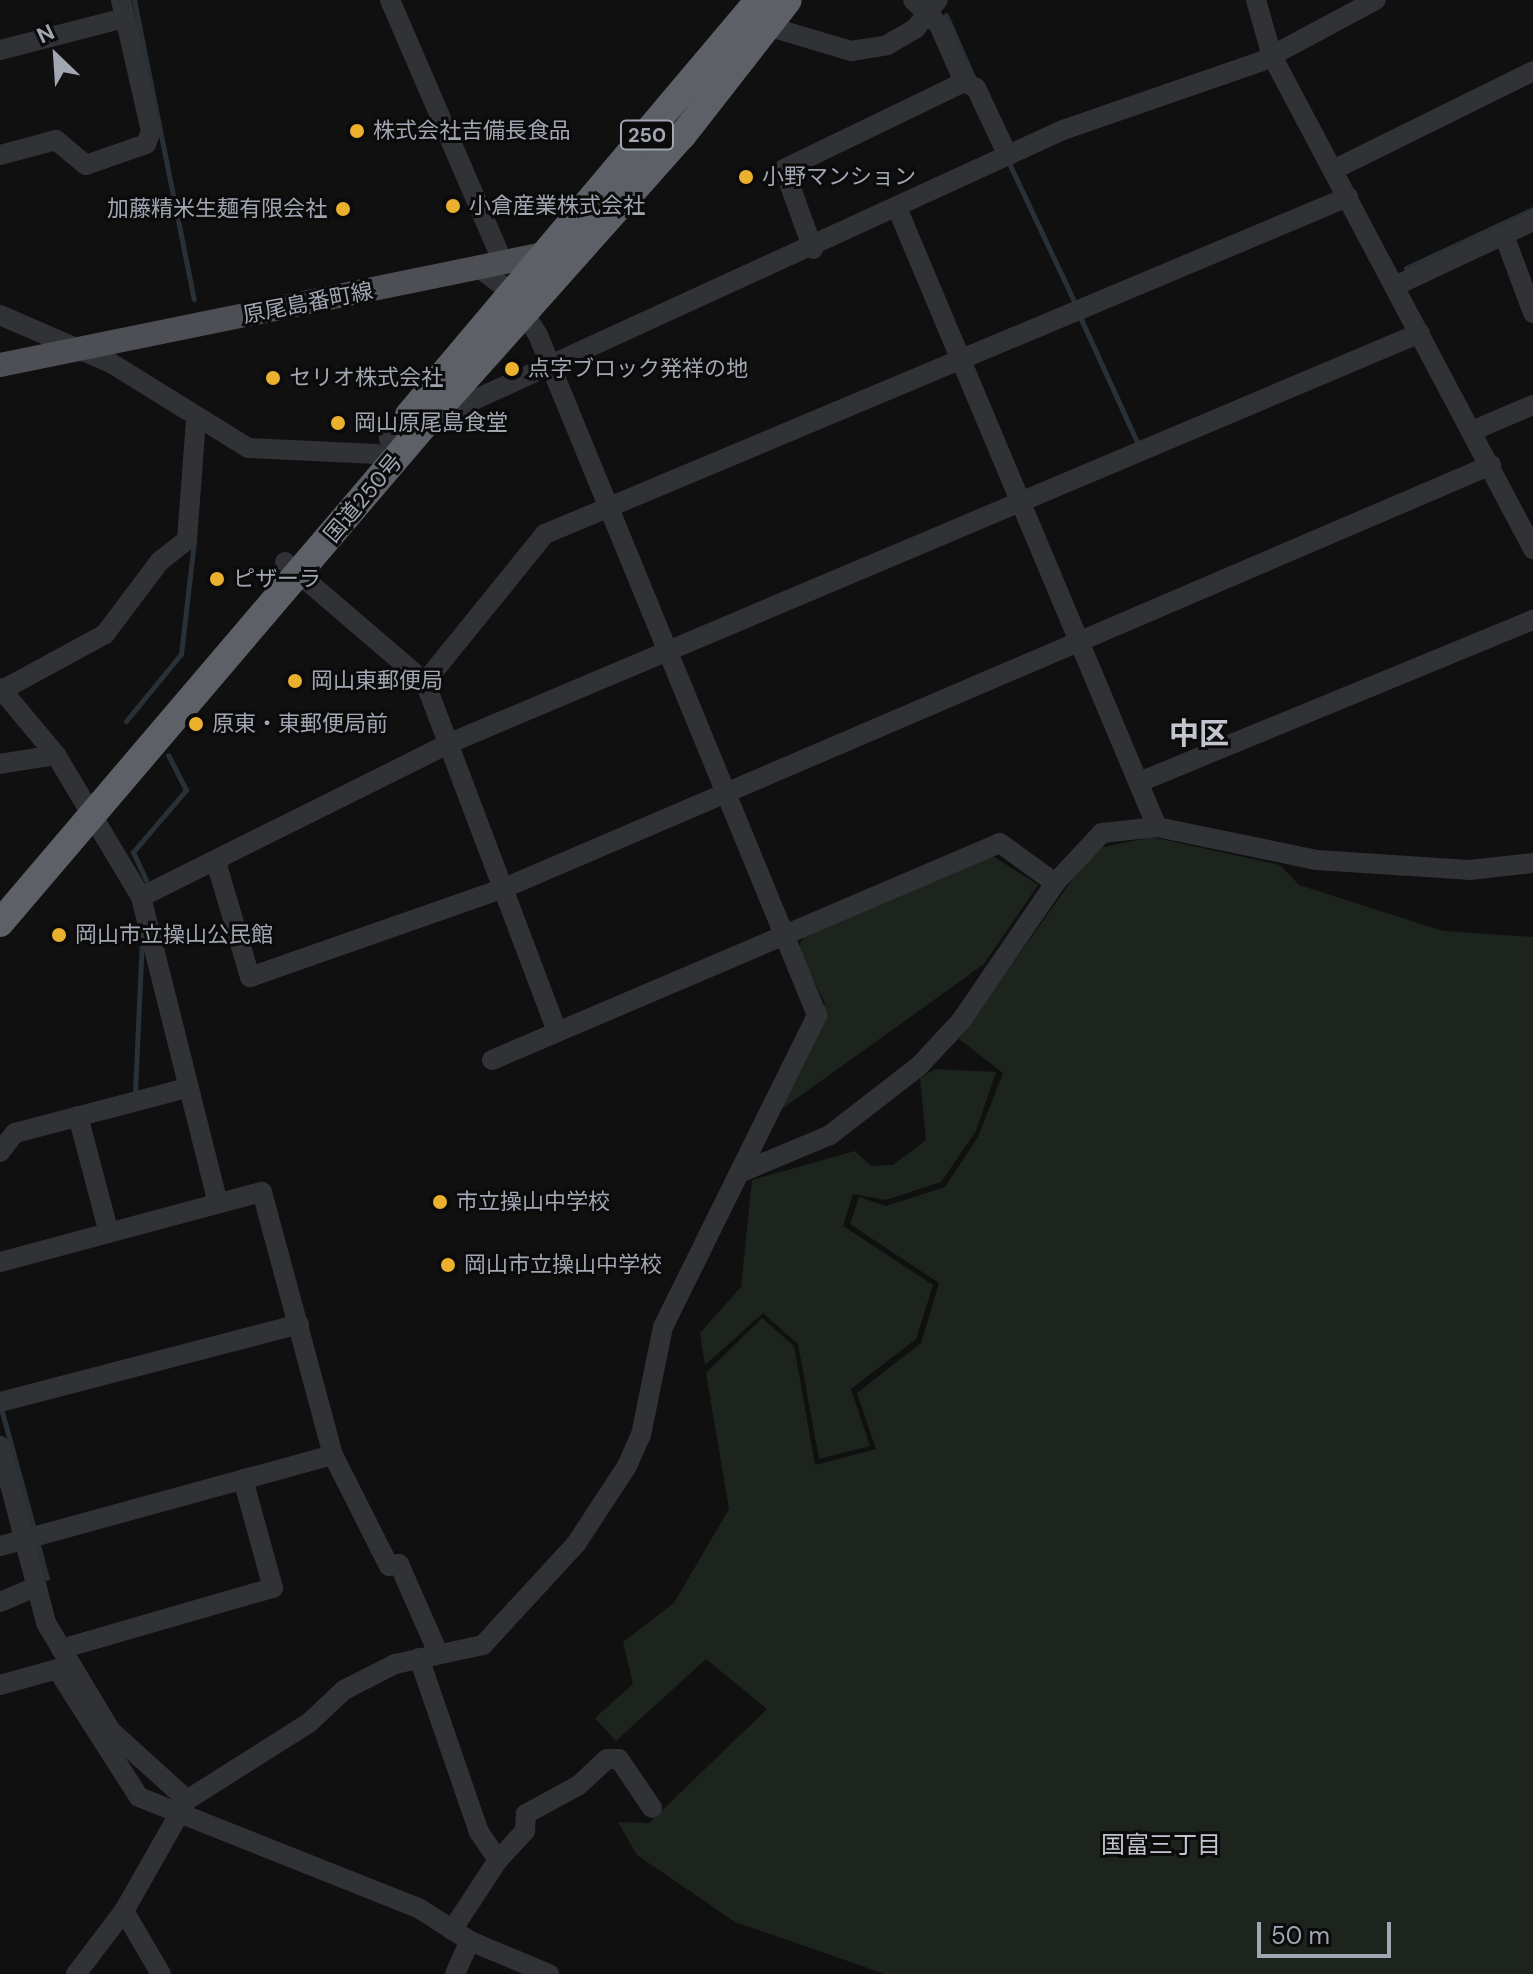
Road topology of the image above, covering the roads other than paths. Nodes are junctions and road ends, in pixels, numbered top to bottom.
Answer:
1 (390, 0) edge
2 (788, 0) edge
3 (1256, 0) edge
4 (1376, 0) edge
5 (927, 4) edge
6 (123, 9) edge
7 (763, 13) edge
8 (0, 50) edge
9 (1272, 56) junction
10 (1533, 71) edge
11 (964, 82) junction
12 (0, 155) edge
13 (1008, 156) junction
14 (1333, 170) junction
15 (1348, 197) junction
16 (898, 210) junction
17 (609, 221) junction
18 (1533, 221) edge
19 (1504, 235) junction
20 (813, 249) junction
21 (548, 254) junction
22 (503, 263) junction
23 (479, 268) junction
24 (1395, 286) junction
25 (519, 302) junction
26 (1533, 313) edge
27 (0, 315) edge
28 (1420, 333) junction
29 (80, 349) junction
30 (961, 360) junction
31 (0, 365) edge
32 (550, 369) junction
33 (1533, 405) edge
34 (201, 423) junction
35 (425, 424) junction
36 (1472, 431) junction
37 (383, 447) junction
38 (1491, 465) junction
39 (1022, 502) junction
40 (609, 508) junction
41 (1533, 549) edge
42 (292, 567) junction
43 (1533, 620) edge
44 (1081, 644) junction
45 (670, 652) junction
46 (425, 682) junction
47 (3, 688) edge
48 (450, 743) junction
49 (56, 755) junction
50 (0, 764) edge
51 (1142, 781) junction
52 (728, 794) junction
53 (84, 808) junction
54 (1157, 827) junction
55 (1533, 863) edge
56 (217, 865) junction
57 (1055, 883) junction
58 (504, 888) junction
59 (0, 896) edge
60 (141, 897) junction
61 (0, 923) edge
62 (785, 930) junction
63 (557, 1032) junction
64 (492, 1060) dead end
65 (187, 1088) junction
66 (78, 1116) junction
67 (0, 1152) edge
68 (744, 1171) junction
69 (218, 1203) junction
70 (109, 1233) junction
71 (0, 1262) edge
72 (299, 1324) junction
73 (1, 1402) edge
74 (0, 1446) edge
75 (333, 1455) junction
76 (243, 1479) junction
77 (24, 1539) junction
78 (0, 1546) edge
79 (35, 1587) junction
80 (0, 1602) edge
81 (61, 1649) junction
82 (429, 1655) junction
83 (0, 1685) edge
84 (182, 1806) junction
85 (652, 1808) dead end
86 (498, 1860) junction
87 (124, 1911) junction
88 (452, 1930) junction
89 (470, 1941) junction
90 (76, 1974) edge
91 (161, 1974) edge
92 (455, 1974) edge
93 (549, 1974) edge

1 - 22 street
2 - 7 highway, 国道250号 / 250
3 - 9 street
4 - 9 street
5 - 7 street
5 - 11 street
6 - 8 street
6 - 12 street
7 - 17 highway, 国道250号 / 250
7 - 21 highway, 国道250号 / 250
9 - 13 street
9 - 14 street
10 - 14 street
11 - 13 street
11 - 20 street
13 - 16 street
14 - 15 street
15 - 24 street
15 - 30 street
16 - 20 street
16 - 30 street
17 - 21 main road, 原尾島番町線
17 - 25 highway, 国道250号 / 250
18 - 19 street
19 - 24 street
19 - 26 street
20 - 32 street
21 - 22 main road, 原尾島番町線
21 - 25 highway, 国道250号 / 250
22 - 23 main road, 原尾島番町線
23 - 25 street
23 - 29 main road, 原尾島番町線
24 - 28 street
25 - 32 street
25 - 35 highway, 国道250号 / 250
25 - 37 highway, 国道250号 / 250
27 - 29 street
28 - 36 street
28 - 39 street
29 - 31 main road, 原尾島番町線
29 - 34 street
30 - 39 street
30 - 40 street
32 - 35 street
32 - 40 street
33 - 36 street
34 - 37 street
34 - 47 street
35 - 37 street
35 - 42 highway, 国道250号 / 250
36 - 38 street
37 - 42 highway, 国道250号 / 250
38 - 41 street
38 - 44 street
39 - 44 street
39 - 45 street
40 - 45 street
40 - 46 street
42 - 46 street
42 - 53 highway, 国道250号 / 250
43 - 51 street
44 - 51 street
44 - 52 street
45 - 48 street
45 - 52 street
46 - 48 street
47 - 49 street
48 - 56 street
48 - 58 street
49 - 50 street
49 - 53 street
51 - 54 street
52 - 58 street
52 - 62 street
53 - 59 highway, 国道250号 / 250
53 - 60 street
53 - 61 highway, 国道250号 / 250
54 - 55 street
54 - 57 street
56 - 58 street
56 - 60 street
57 - 62 street
57 - 68 street
58 - 63 street
60 - 65 street
62 - 63 street
62 - 68 street
63 - 64 street
65 - 66 street
65 - 69 street
66 - 67 street
66 - 70 street
68 - 82 street
69 - 70 street
69 - 72 street
70 - 71 street
72 - 73 street
72 - 75 street
74 - 77 street
75 - 76 street
75 - 82 street
76 - 77 street
76 - 81 street
77 - 78 street
77 - 79 street
79 - 80 street
79 - 81 street
81 - 84 street
82 - 84 street
82 - 86 street
83 - 84 street
84 - 87 street
84 - 88 street
85 - 86 street
86 - 88 street
87 - 90 street
87 - 91 street
88 - 89 street
89 - 92 street
89 - 93 street

